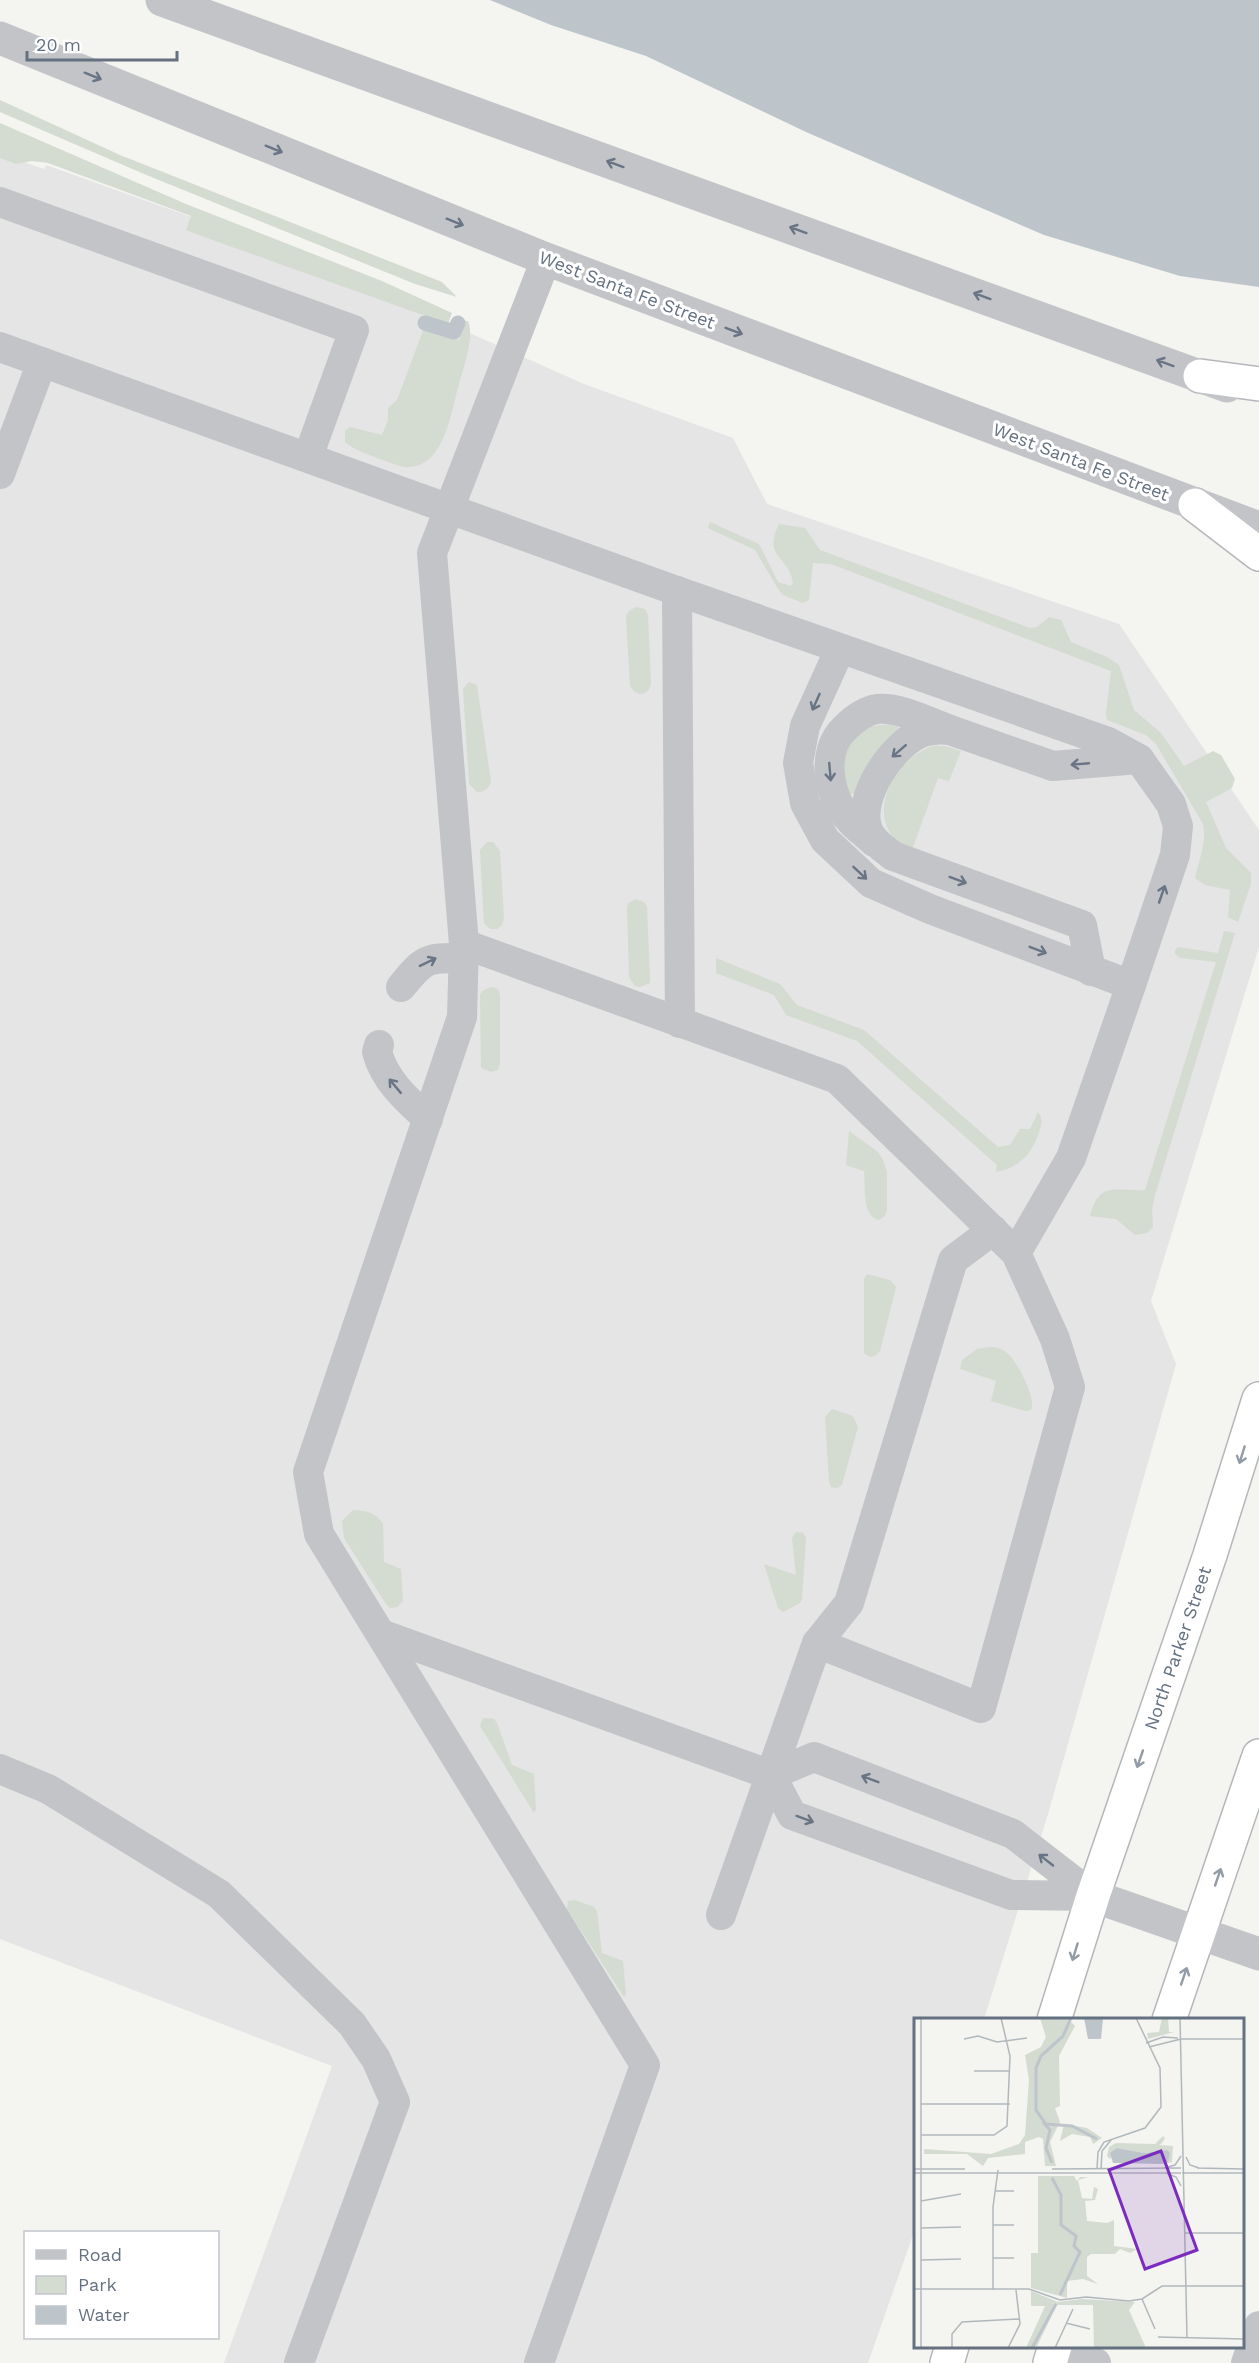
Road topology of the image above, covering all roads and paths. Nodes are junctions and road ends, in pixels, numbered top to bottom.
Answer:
1 (162, 0) edge
2 (0, 38) edge
3 (0, 202) edge
4 (546, 259) junction
5 (0, 347) edge
6 (42, 362) junction
7 (1200, 376) junction
8 (1259, 384) edge
9 (1259, 398) edge
10 (308, 457) junction
11 (0, 474) edge
12 (1194, 505) junction
13 (449, 508) junction
14 (1259, 528) edge
15 (1259, 554) edge
16 (677, 591) junction
17 (840, 649) junction
18 (950, 730) junction
19 (1139, 759) junction
20 (880, 847) junction
21 (464, 951) junction
22 (1091, 970) junction
23 (1131, 985) junction
24 (401, 987) dead end
25 (680, 1023) junction
26 (379, 1045) dead end
27 (428, 1119) junction
28 (993, 1230) junction
29 (1016, 1253) junction
30 (1259, 1399) edge
31 (381, 1634) junction
32 (817, 1643) junction
33 (1259, 1756) edge
34 (0, 1769) edge
35 (771, 1775) junction
36 (1092, 1896) junction
37 (721, 1915) dead end
38 (1199, 1932) junction
39 (1259, 1954) edge
40 (1054, 2018) edge
41 (1169, 2018) edge
42 (1259, 2326) edge
43 (951, 2348) edge
44 (1053, 2353) edge
45 (299, 2363) edge
46 (539, 2363) edge
47 (947, 2363) edge
48 (1096, 2363) edge
49 (1246, 2363) edge

7 -> 1 street
2 -> 4 street, West Santa Fe Street
3 - 10 lane
4 -> 12 street, West Santa Fe Street
4 - 13 lane
5 - 6 lane
6 - 10 lane
6 - 11 lane
7 - 8 highway
7 - 9 street
10 - 13 lane
12 - 14 street, West Santa Fe Street
12 - 15 highway
13 - 16 lane
13 - 21 lane
16 - 17 lane
16 - 25 lane
17 - 19 lane
17 -> 22 lane
19 -> 18 lane
18 -> 20 lane
18 -> 20 lane
23 -> 19 lane
20 -> 22 lane
24 -> 21 lane
21 - 25 lane
21 - 27 lane
22 - 23 lane
23 - 29 lane
25 - 28 lane
27 -> 26 lane
27 - 31 lane
28 - 29 lane
28 - 32 lane
29 - 32 lane
30 -> 36 highway, North Parker Street
31 - 35 lane
31 - 46 lane
32 - 35 lane
38 -> 33 highway
34 - 45 lane
35 -> 36 lane
36 -> 35 lane
35 - 37 lane
36 - 38 street
36 -> 40 highway, North Parker Street
38 - 39 street
41 -> 38 highway
42 - 49 lane
43 - 47 highway
44 - 48 lane

